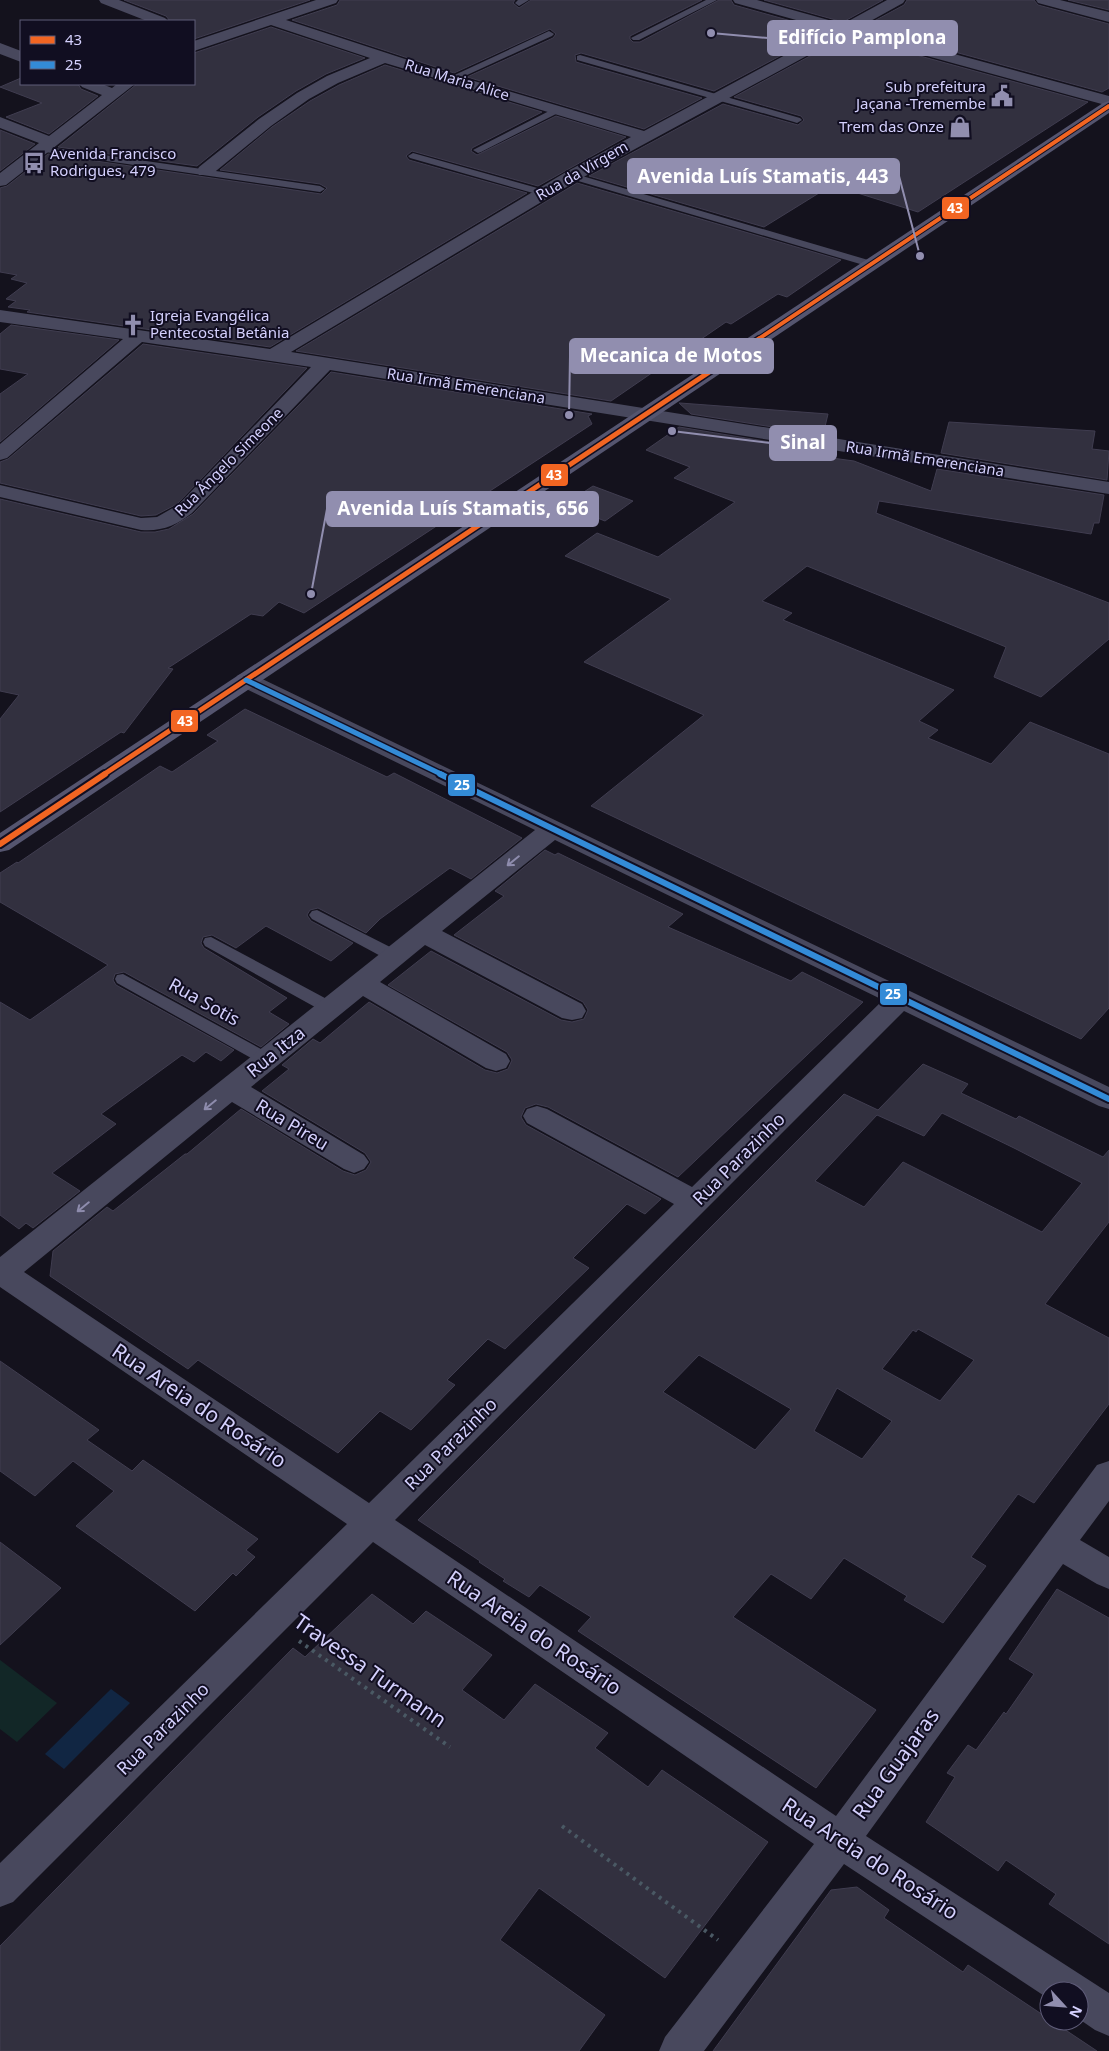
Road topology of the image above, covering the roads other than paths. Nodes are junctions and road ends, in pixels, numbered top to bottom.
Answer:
1 (106, 0) edge
2 (331, 0) edge
3 (712, 0) edge
4 (740, 0) edge
5 (898, 0) edge
6 (1043, 0) edge
7 (1109, 17) edge
8 (157, 20) edge
9 (271, 20) junction
10 (846, 30) junction
11 (195, 34) edge
12 (549, 34) dead end
13 (636, 38) dead end
14 (209, 40) junction
15 (195, 46) edge
16 (0, 48) edge
17 (20, 57) edge
18 (383, 58) junction
19 (580, 58) dead end
20 (451, 79) junction
21 (91, 85) edge
22 (126, 85) edge
23 (114, 94) junction
24 (718, 98) junction
25 (1109, 101) edge
26 (1109, 106) edge
27 (557, 110) junction
28 (797, 120) dead end
29 (0, 122) edge
30 (644, 136) junction
31 (46, 145) junction
32 (478, 150) dead end
33 (413, 156) dead end
34 (205, 171) junction
35 (572, 176) junction
36 (1, 179) edge
37 (320, 189) dead end
38 (544, 192) junction
39 (871, 264) junction
40 (0, 316) edge
41 (139, 335) junction
42 (273, 355) junction
43 (325, 364) junction
44 (644, 415) junction
45 (0, 454) edge
46 (1109, 488) edge
47 (0, 491) edge
48 (246, 680) junction
49 (551, 830) junction
50 (0, 844) edge
51 (317, 915) dead end
52 (424, 932) junction
53 (212, 942) dead end
54 (394, 956) junction
55 (123, 979) dead end
56 (362, 982) junction
57 (902, 998) junction
58 (330, 1008) junction
59 (572, 1011) dead end
60 (266, 1059) junction
61 (496, 1061) dead end
62 (231, 1088) junction
63 (1109, 1100) edge
64 (537, 1116) dead end
65 (354, 1162) dead end
66 (695, 1202) junction
67 (1, 1273) edge
68 (1109, 1475) edge
69 (372, 1522) junction
70 (1058, 1544) junction
71 (1109, 1574) edge
72 (840, 1840) junction
73 (0, 1889) edge
74 (1056, 1981) edge
75 (1089, 2003) edge
76 (1109, 2016) edge
77 (679, 2051) edge

1 - 8 street
2 - 9 street
3 - 13 lane
4 - 10 street
5 - 10 street, Rua da Virgem
6 - 7 street
9 - 14 street
9 - 18 street, Rua Maria Alice
10 - 24 street, Rua da Virgem
10 - 25 street
11 - 14 street
12 - 20 lane
14 - 15 street
16 - 17 street
18 - 20 street, Rua Maria Alice
18 - 34 street
19 - 24 lane
20 - 27 street, Rua Maria Alice
21 - 23 street
22 - 23 street
23 - 31 street
24 - 28 lane
24 - 30 street, Rua da Virgem
26 - 39 main road
27 - 30 street, Rua Maria Alice
27 - 32 lane
29 - 31 street
30 - 35 street, Rua da Virgem
31 - 34 lane
31 - 36 street
33 - 38 lane
34 - 37 lane
35 - 38 street, Rua da Virgem
35 - 39 lane
38 - 42 street, Rua da Virgem
39 - 44 main road
40 - 41 street, Rua Irmã Emerenciana
41 - 42 street, Rua Irmã Emerenciana
41 - 45 street
42 - 43 street, Rua Irmã Emerenciana
43 - 44 street, Rua Irmã Emerenciana
43 - 47 street, Rua Ângelo Simeone
44 - 46 street, Rua Irmã Emerenciana
44 - 48 main road
48 - 49 street
48 - 50 main road
49 -> 52 street, Rua Itza
49 - 57 street
51 - 54 lane
52 - 54 street, Rua Itza
52 - 59 street
53 - 58 lane
54 - 56 street, Rua Itza
55 - 60 lane, Rua Sotis
56 - 58 street, Rua Itza
56 - 61 street
57 - 63 street
57 - 66 street, Rua Parazinho
58 - 60 street, Rua Itza
60 - 62 street, Rua Itza
62 - 65 street, Rua Pireu
62 -> 67 street, Rua Itza
64 - 66 street
66 - 69 street, Rua Parazinho
67 - 69 street, Rua Areia do Rosário
68 - 70 street, Rua Guajaras
69 - 72 street, Rua Areia do Rosário
69 - 73 street, Rua Parazinho
70 - 71 street
70 - 72 street, Rua Guajaras
72 - 74 street, Rua Areia do Rosário
72 - 77 street, Rua Guajaras
75 - 76 street

